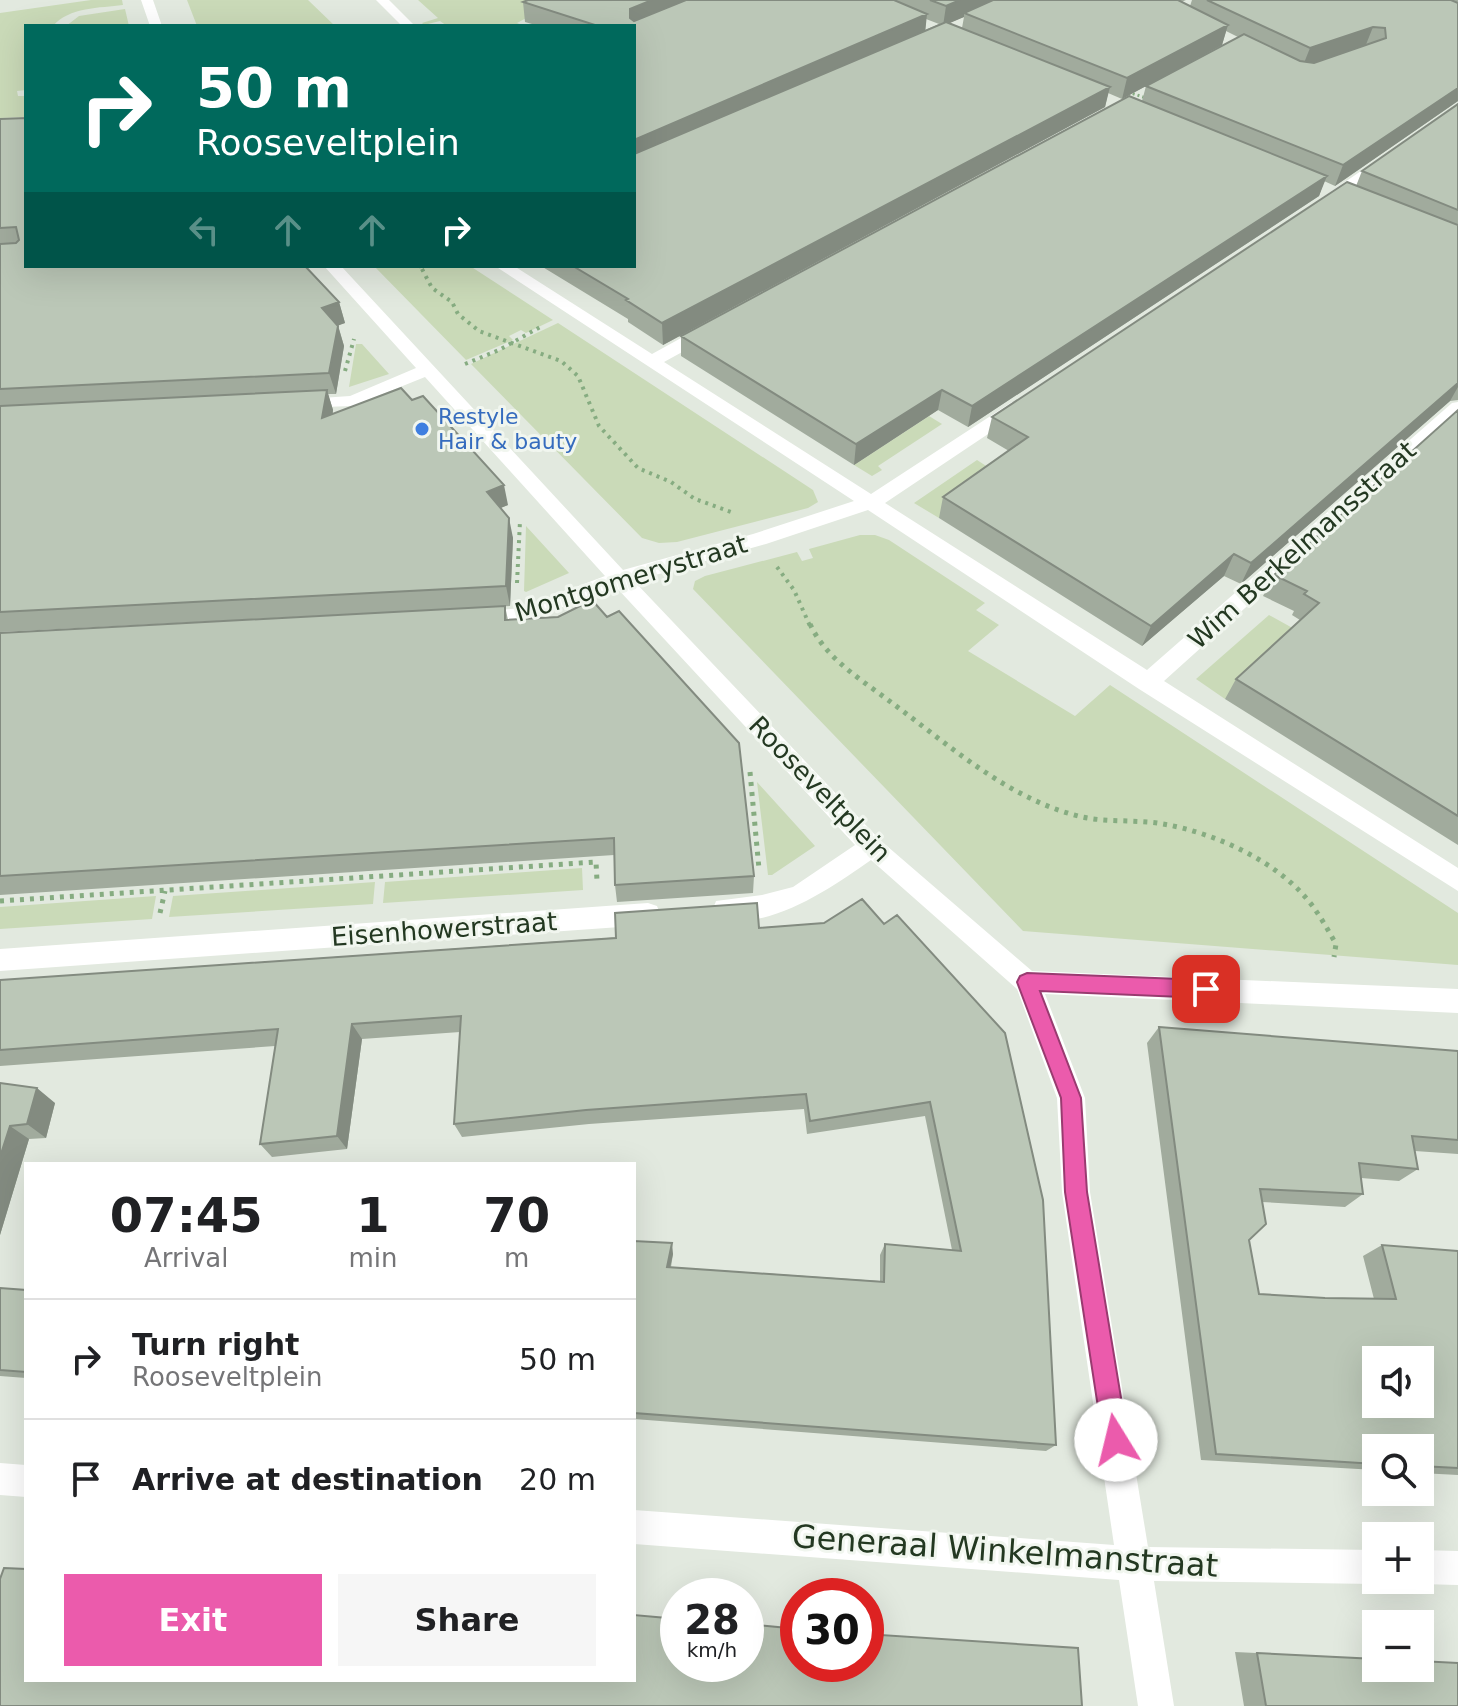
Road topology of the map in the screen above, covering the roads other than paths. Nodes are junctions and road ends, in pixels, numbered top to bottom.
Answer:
1 (147, 0) edge
2 (382, 0) edge
3 (155, 24) edge
4 (407, 24) edge
5 (1394, 153) edge
6 (1311, 212) edge
7 (334, 268) edge
8 (506, 268) edge
9 (720, 325) edge
10 (651, 362) junction
11 (430, 373) junction
12 (1032, 397) edge
13 (278, 405) edge
14 (1458, 407) edge
15 (873, 502) junction
16 (619, 578) junction
17 (452, 619) edge
18 (1147, 683) junction
19 (872, 847) junction
20 (1458, 881) edge
21 (703, 910) edge
22 (674, 912) edge
23 (0, 960) edge
24 (1027, 982) junction
25 (1458, 1001) edge
26 (0, 1479) edge
27 (24, 1481) edge
28 (636, 1527) edge
29 (1136, 1564) junction
30 (1362, 1567) edge
31 (1434, 1567) edge
32 (1458, 1568) edge
33 (1156, 1706) edge

1 - 3 street
2 - 4 street
5 - 6 street
7 - 11 street, Rooseveltplein
8 - 10 street
9 - 10 street
10 - 15 street
11 - 13 street
11 - 16 street, Rooseveltplein
12 - 15 street, Montgomerystraat
14 - 18 street, Wim Berkelmansstraat
15 - 16 street, Montgomerystraat
15 - 18 street
16 - 17 street, Montgomerystraat
16 - 19 street, Rooseveltplein
18 - 20 street
19 - 21 street
19 - 24 street, Rooseveltplein
22 - 23 street, Eisenhowerstraat
24 - 25 street
24 - 29 street
26 - 27 street
28 - 29 street, Generaal Winkelmanstraat
29 - 30 street, Generaal Winkelmanstraat
29 - 33 street
31 - 32 street

